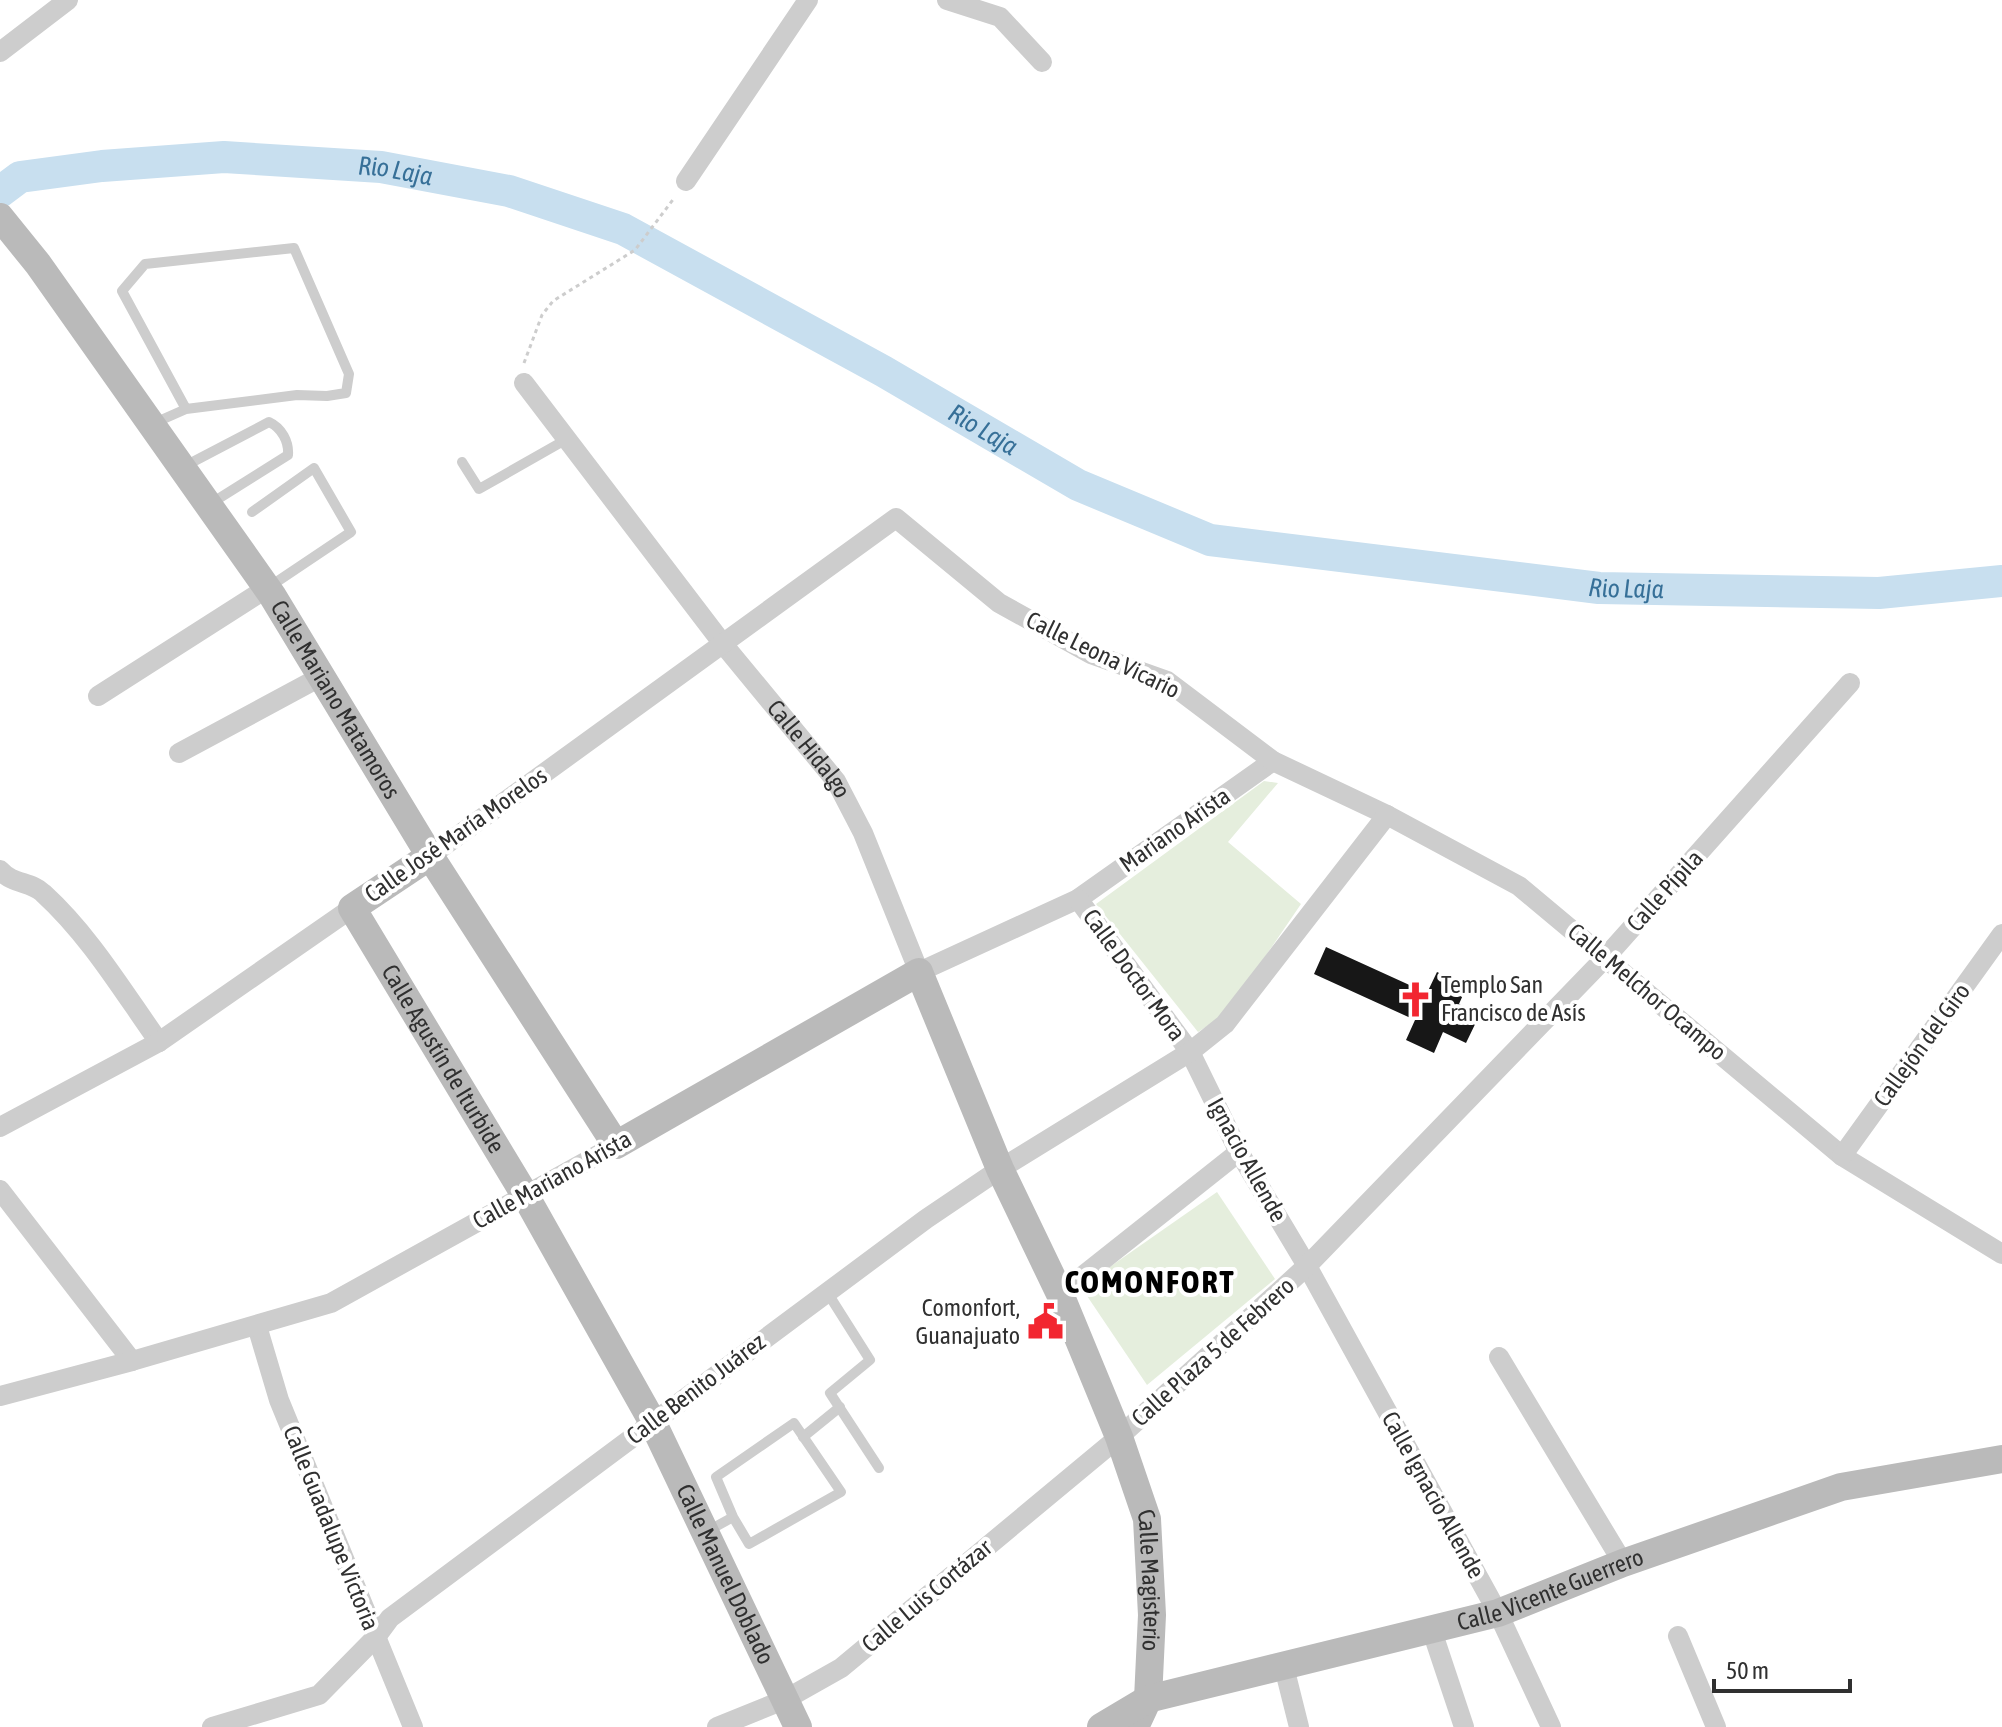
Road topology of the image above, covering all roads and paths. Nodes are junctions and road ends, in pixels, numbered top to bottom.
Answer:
1 (68, 0) edge
2 (808, 0) edge
3 (947, 0) edge
4 (0, 52) edge
5 (1042, 62) dead end
6 (686, 181) joint
7 (0, 217) edge
8 (524, 383) joint
9 (186, 409) junction
10 (151, 424) junction
11 (567, 439) junction
12 (462, 462) dead end
13 (182, 467) junction
14 (208, 505) junction
15 (252, 512) dead end
16 (896, 518) joint
17 (267, 588) junction
18 (723, 644) junction
19 (322, 676) junction
20 (1850, 683) dead end
21 (98, 696) dead end
22 (179, 753) dead end
23 (1273, 761) junction
24 (1387, 815) junction
25 (430, 856) junction
26 (0, 870) edge
27 (1078, 899) junction
28 (352, 908) junction
29 (2002, 934) edge
30 (1605, 958) junction
31 (919, 972) junction
32 (159, 1042) junction
33 (1190, 1052) junction
34 (0, 1127) edge
35 (616, 1145) junction
36 (1239, 1152) junction
37 (1842, 1156) junction
38 (1000, 1169) junction
39 (0, 1190) edge
40 (525, 1195) junction
41 (2002, 1254) edge
42 (1307, 1266) junction
43 (827, 1292) junction
44 (1060, 1294) junction
45 (257, 1326) junction
46 (1499, 1357) dead end
47 (132, 1361) junction
48 (0, 1396) edge
49 (840, 1407) junction
50 (652, 1421) junction
51 (803, 1437) junction
52 (1119, 1437) junction
53 (2002, 1459) edge
54 (879, 1468) dead end
55 (733, 1517) junction
56 (705, 1532) junction
57 (1623, 1563) junction
58 (1498, 1613) junction
59 (1432, 1631) junction
60 (1678, 1636) dead end
61 (376, 1637) junction
62 (1284, 1667) junction
63 (786, 1699) junction
64 (1148, 1699) junction
65 (212, 1727) edge
66 (413, 1727) edge
67 (717, 1727) edge
68 (798, 1727) edge
69 (1101, 1727) edge
70 (1135, 1727) edge
71 (1299, 1727) edge
72 (1464, 1727) edge
73 (1551, 1727) edge
74 (1716, 1727) edge

1 - 4 street
2 - 6 street
3 - 5 street
6 - 8 path
7 - 10 street, Calle Mariano Matamoros
8 - 11 street, Calle Hidalgo
9 - 9 lane
9 - 10 lane
10 - 13 street, Calle Mariano Matamoros
11 - 12 lane
11 - 18 street, Calle Hidalgo
13 - 14 street, Calle Mariano Matamoros
13 - 14 lane
14 - 17 street, Calle Mariano Matamoros
15 - 17 lane
16 - 18 street, Calle José María Morelos
16 - 23 street, Calle Leona Vicario
17 - 19 street, Calle Mariano Matamoros
17 - 21 street
18 - 25 street, Calle José María Morelos
18 - 31 street, Calle Hidalgo
19 - 22 street
19 - 25 street, Calle Mariano Matamoros
20 - 30 street, Calle Pípila
23 - 24 street, Calle Melchor Ocampo
23 - 27 street, Mariano Arista
24 - 30 street, Calle Melchor Ocampo
24 - 33 street, Calle Benito Juárez
25 - 28 street, Calle José María Morelos
25 - 35 street, Calle Mariano Matamoros
26 - 32 street
27 - 31 street, Calle Mariano Arista
27 - 33 street, Calle Doctor Mora
28 - 32 street, Calle José María Morelos
28 - 40 street, Calle Agustín de Iturbide
29 - 37 street, Callejón del Giro
30 - 37 street, Calle Melchor Ocampo
30 - 42 street, Calle Pípila
31 - 35 street, Calle Mariano Arista
31 - 38 street, Calle Hidalgo
32 - 34 street, Calle José María Morelos
33 - 36 street, Ignacio Allende
33 - 38 street, Calle Benito Juárez
35 - 40 street, Calle Mariano Arista
36 - 42 street, Ignacio Allende
36 - 44 street
37 - 41 street, Calle Melchor Ocampo
38 - 43 street, Calle Benito Juárez
38 - 44 street, Calle Hidalgo
39 - 47 street
40 - 45 street, Calle Mariano Arista
40 - 50 street, Calle Agustín de Iturbide
42 - 52 street, Calle Plaza 5 de Febrero
42 - 58 street, Calle Ignacio Allende
43 - 49 lane
43 - 50 street, Calle Benito Juárez
44 - 52 street, Calle Magisterio
45 - 47 street, Calle Mariano Arista
45 - 61 street, Calle Guadalupe Victoria
46 - 57 street
47 - 48 street, Calle Mariano Arista
49 - 51 lane
49 - 54 lane
50 - 56 street, Calle Manuel Doblado
50 - 61 street, Calle Benito Juárez
51 - 55 lane
51 - 55 lane
52 - 63 street, Calle Luis Cortázar
52 - 64 street, Calle Magisterio
53 - 57 street, Calle Vicente Guerrero
55 - 56 lane
56 - 63 street, Calle Manuel Doblado
57 - 58 street, Calle Vicente Guerrero
58 - 59 street, Calle Vicente Guerrero
58 - 73 street, Calle Ignacio Allende
59 - 62 street, Calle Vicente Guerrero
59 - 72 street
60 - 74 street
61 - 65 street, Calle Benito Juárez
61 - 66 street, Calle Guadalupe Victoria
62 - 64 street, Calle Vicente Guerrero
62 - 71 street
63 - 67 street, Calle Luis Cortázar
63 - 68 street, Calle Manuel Doblado
64 - 69 street, Calle Vicente Guerrero
64 - 70 street, Calle Magisterio

